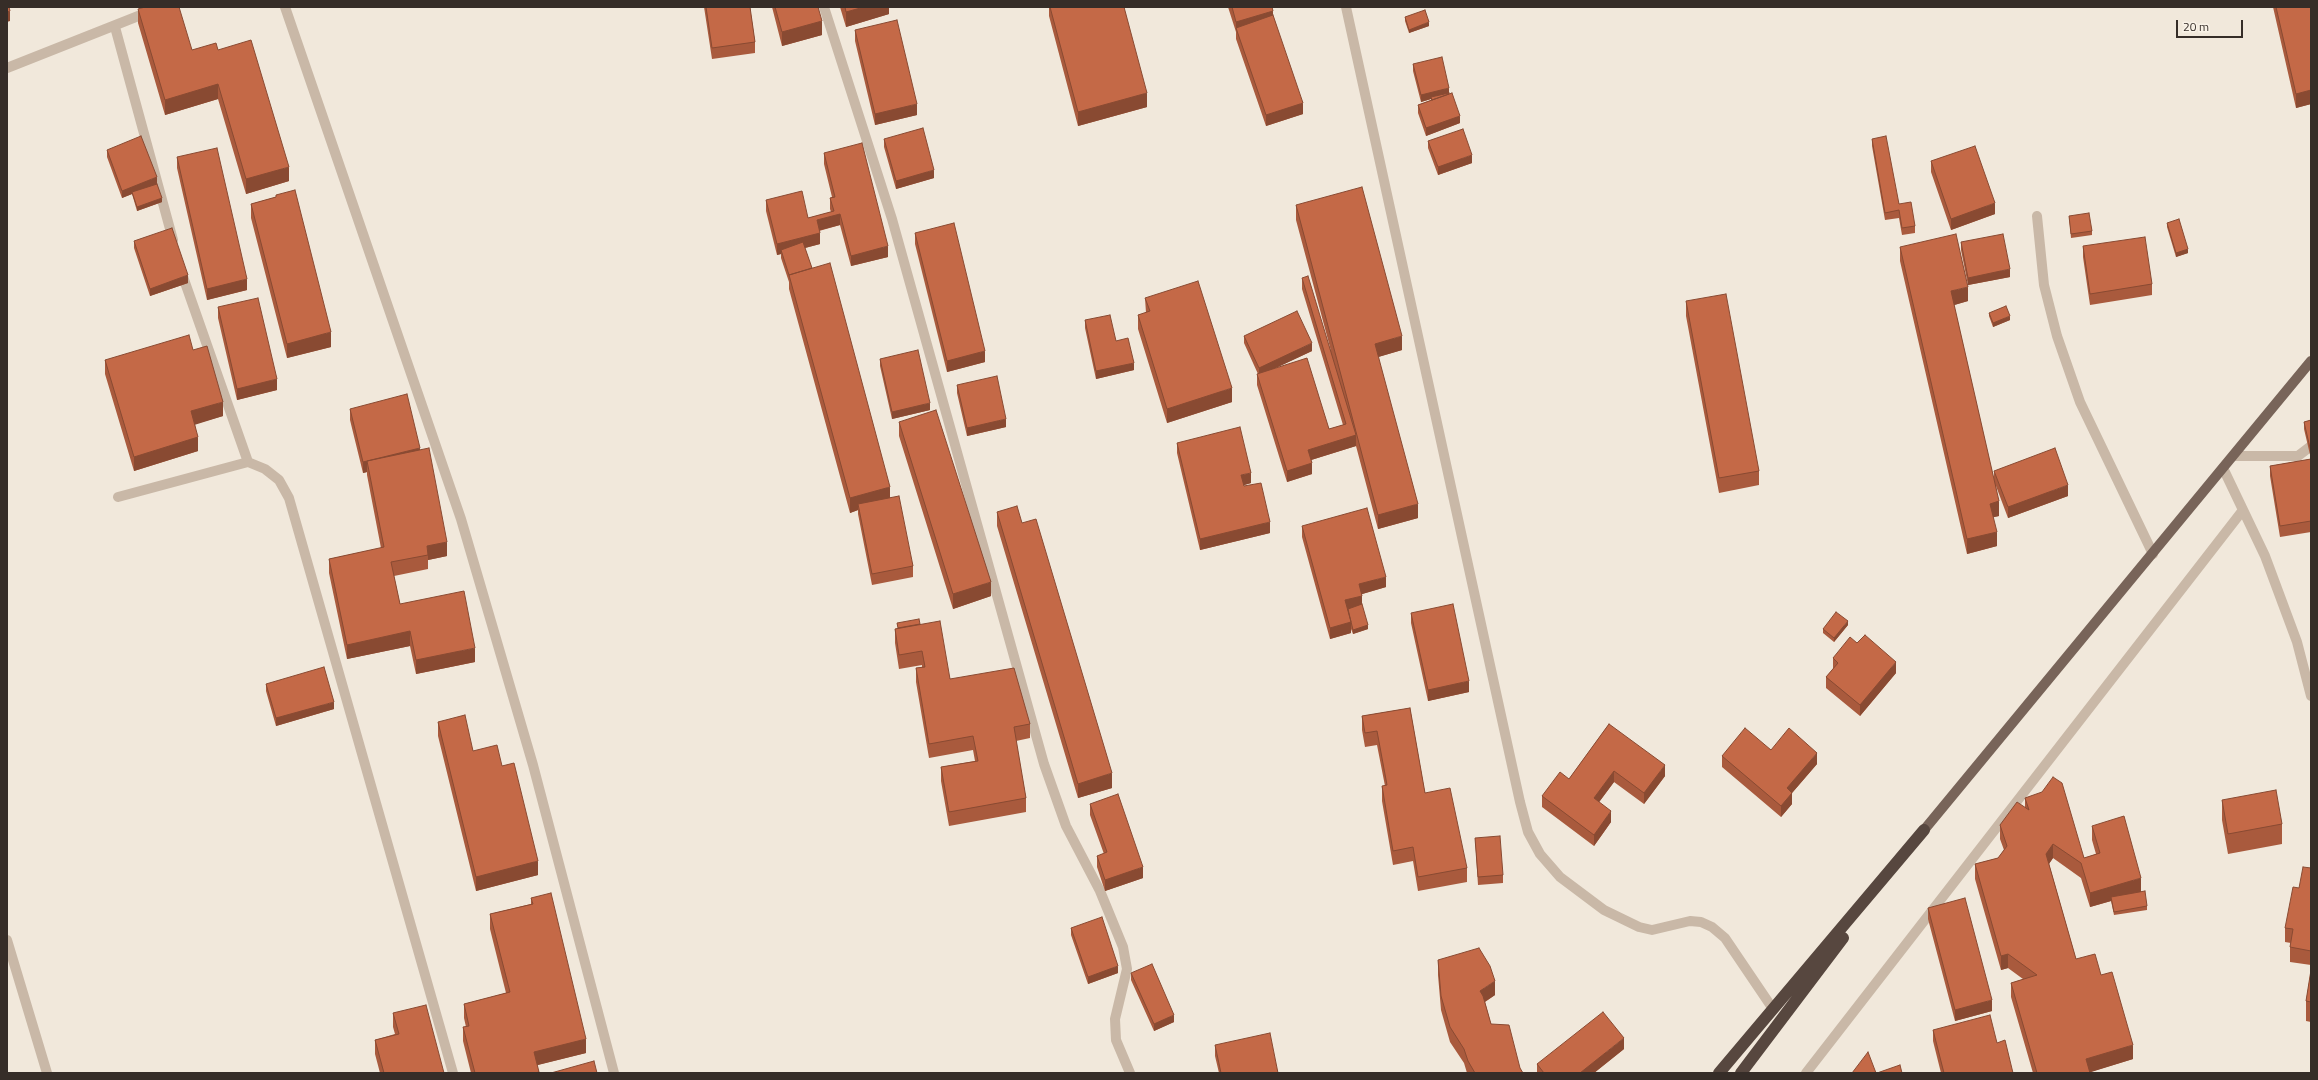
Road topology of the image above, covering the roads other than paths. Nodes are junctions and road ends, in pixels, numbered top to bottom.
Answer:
1 (161, 7) edge
2 (285, 7) edge
3 (824, 7) edge
4 (1346, 7) edge
5 (115, 27) junction
6 (7, 68) edge
7 (2037, 216) dead end
8 (2311, 361) edge
9 (2311, 446) edge
10 (2234, 456) junction
11 (248, 462) junction
12 (2223, 468) junction
13 (118, 497) dead end
14 (2243, 510) junction
15 (2152, 554) junction
16 (2311, 696) edge
17 (1924, 830) junction
18 (7, 940) edge
19 (1773, 1009) junction
20 (47, 1073) edge
21 (453, 1073) edge
22 (614, 1073) edge
23 (1130, 1073) edge
24 (1719, 1073) edge
25 (1741, 1073) edge
26 (1806, 1073) edge

1 - 5 street
2 - 22 street
3 - 23 street
4 - 19 street
5 - 6 street
5 - 11 street
7 - 15 street
8 - 10 main road
9 - 10 street
10 - 12 main road
11 - 13 street
11 - 21 street
12 - 14 street
12 - 15 main road
14 - 16 street
14 - 26 street
15 - 17 main road
17 - 19 highway
17 - 25 highway
18 - 20 street
19 - 24 highway

